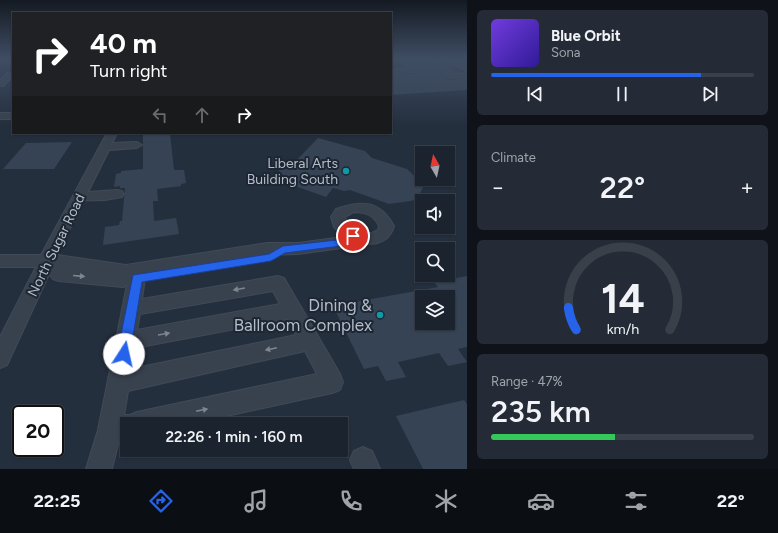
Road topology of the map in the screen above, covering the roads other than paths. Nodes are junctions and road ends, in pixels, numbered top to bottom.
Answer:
1 (0, 116) edge
2 (12, 116) edge
3 (112, 134) edge
4 (137, 145) dead end
5 (105, 147) junction
6 (117, 194) dead end
7 (79, 196) junction
8 (353, 236) dead end
9 (0, 261) edge
10 (46, 261) junction
11 (128, 276) junction
12 (132, 308) junction
13 (293, 310) junction
14 (126, 341) junction
15 (310, 341) junction
16 (0, 358) edge
17 (119, 382) junction
18 (170, 417) edge
19 (119, 428) edge
20 (99, 469) edge

1 - 2 street
3 - 5 street, North Sugar Road
4 - 5 street
5 - 7 street, North Sugar Road
6 - 7 street
7 - 10 street, North Sugar Road
8 - 11 street
9 - 10 street
10 - 11 street
10 - 16 street, North Sugar Road
11 - 12 street
13 -> 12 street
12 - 14 street
14 -> 13 street
13 - 15 street
14 - 17 street
15 -> 17 street
18 -> 15 street
17 - 19 street
19 - 20 street

